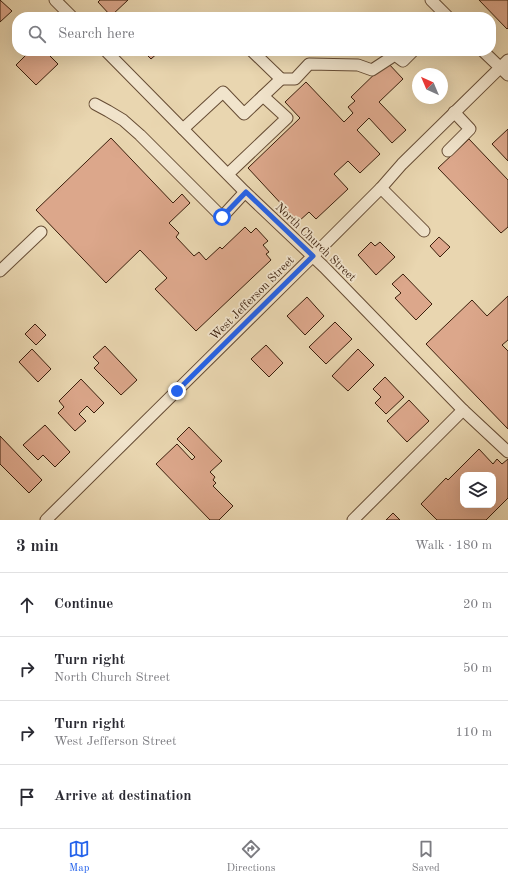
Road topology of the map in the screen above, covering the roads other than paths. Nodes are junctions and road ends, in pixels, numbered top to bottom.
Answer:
1 (55, 0) edge
2 (431, 0) edge
3 (67, 12) edge
4 (443, 12) edge
5 (111, 56) edge
6 (257, 56) edge
7 (395, 56) edge
8 (395, 56) edge
9 (408, 56) edge
10 (490, 56) edge
11 (505, 67) edge
12 (281, 79) junction
13 (263, 96) junction
14 (95, 104) dead end
15 (454, 112) junction
16 (183, 129) junction
17 (448, 150) dead end
18 (228, 174) junction
19 (381, 188) junction
20 (246, 192) junction
21 (424, 231) dead end
22 (41, 232) dead end
23 (313, 256) junction
24 (0, 271) edge
25 (463, 410) junction
26 (508, 452) edge
27 (46, 520) edge
28 (353, 520) edge

1 - 3 street
2 - 4 street
5 - 16 street, North Church Street
6 - 12 street
7 - 12 street
8 - 9 street
10 - 11 street
11 - 15 street, West Jefferson Street
12 - 13 street
13 - 16 street
13 - 18 street
14 - 20 street
15 - 17 street
15 - 19 street, West Jefferson Street
16 - 18 street, North Church Street
18 - 20 street, North Church Street
19 - 21 street
19 - 23 street, West Jefferson Street
20 - 23 street, North Church Street
22 - 24 street
23 - 25 street, North Church Street
23 - 27 street, West Jefferson Street
25 - 26 street, North Church Street
25 - 28 street

